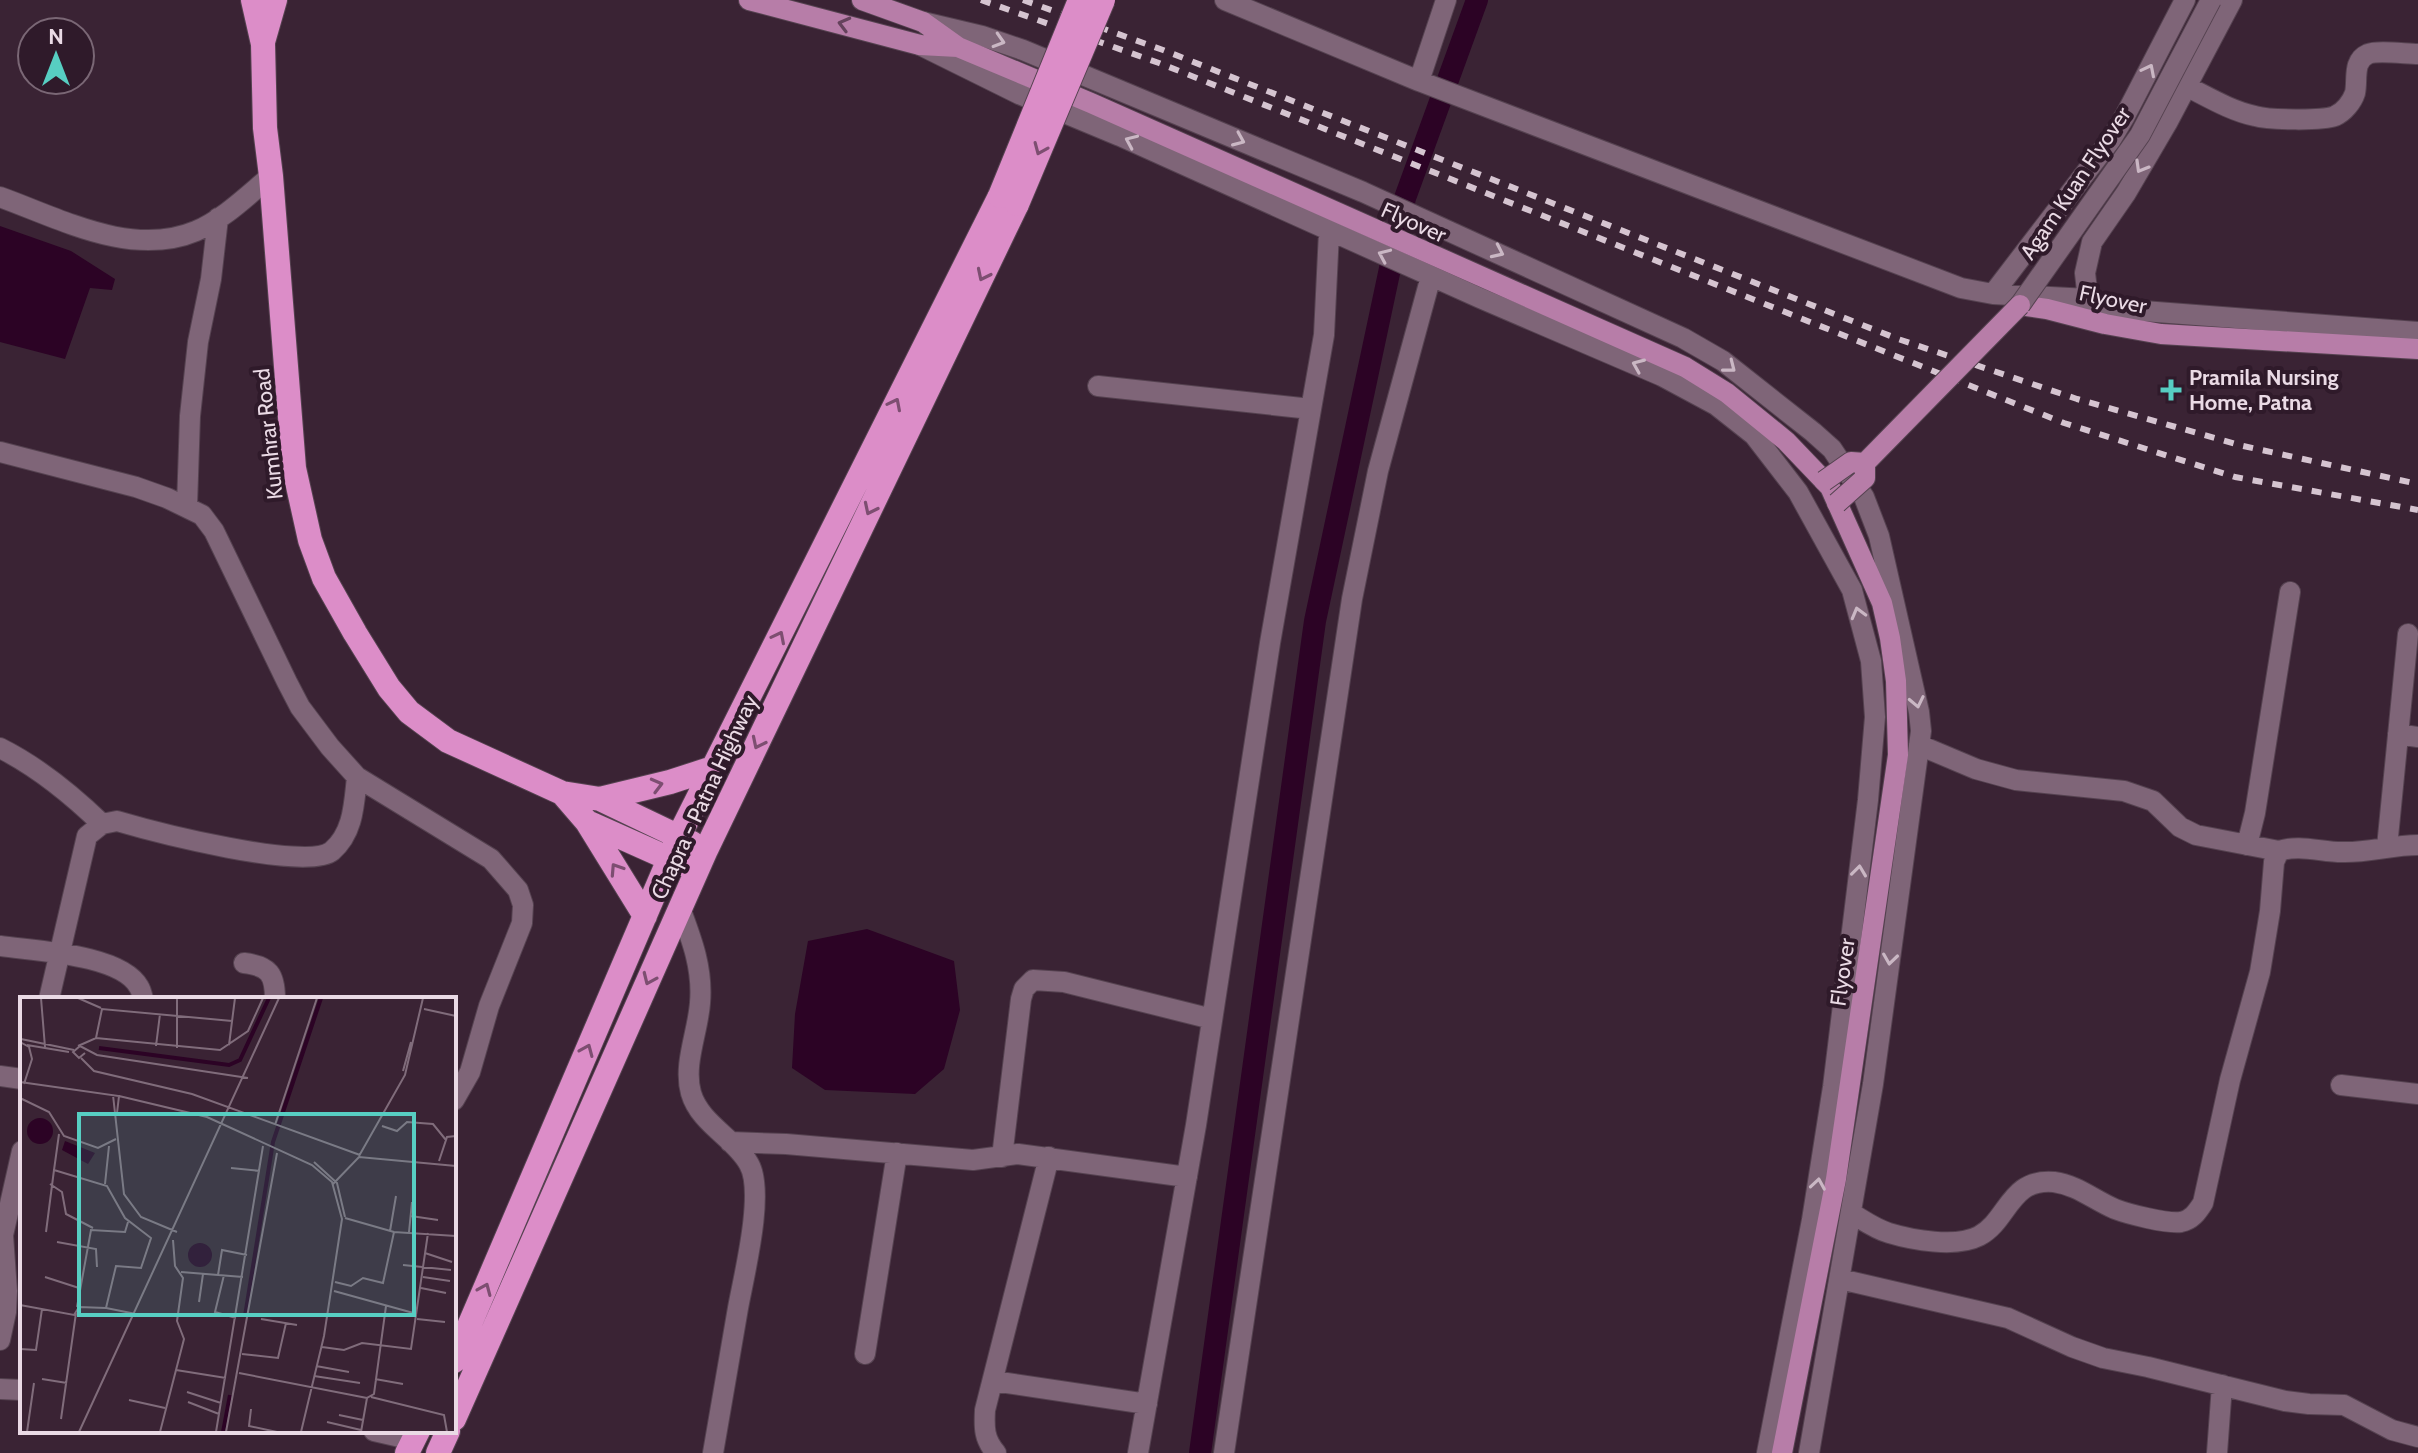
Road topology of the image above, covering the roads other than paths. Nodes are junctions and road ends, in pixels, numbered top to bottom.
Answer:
1 (253, 0) edge
2 (275, 0) edge
3 (749, 0) edge
4 (862, 0) edge
5 (1080, 0) edge
6 (1103, 0) edge
7 (1225, 0) edge
8 (1446, 0) edge
9 (2185, 0) edge
10 (2211, 0) edge
11 (2232, 0) edge
12 (923, 22) junction
13 (263, 44) junction
14 (920, 45) junction
15 (958, 47) junction
16 (2418, 54) edge
17 (1419, 81) junction
18 (2186, 86) junction
19 (271, 176) junction
20 (0, 197) edge
21 (1008, 200) junction
22 (218, 218) junction
23 (1329, 232) junction
24 (1422, 272) junction
25 (1993, 294) junction
26 (2088, 299) junction
27 (2020, 305) junction
28 (2418, 332) edge
29 (2418, 349) edge
30 (1098, 386) dead end
31 (1311, 409) junction
32 (0, 452) edge
33 (1865, 463) junction
34 (1824, 481) junction
35 (1837, 503) junction
36 (187, 506) junction
37 (2290, 592) dead end
38 (2408, 634) dead end
39 (2408, 735) edge
40 (1919, 745) junction
41 (0, 748) edge
42 (713, 768) junction
43 (357, 777) junction
44 (562, 793) junction
45 (600, 799) junction
46 (587, 822) junction
47 (102, 824) junction
48 (679, 836) junction
49 (2247, 845) junction
50 (2418, 845) edge
51 (2387, 847) junction
52 (2279, 851) junction
53 (669, 859) junction
54 (702, 860) junction
55 (680, 908) junction
56 (645, 916) junction
57 (0, 946) edge
58 (59, 954) junction
59 (244, 963) dead end
60 (49, 997) edge
61 (142, 997) edge
62 (275, 997) edge
63 (1212, 1019) junction
64 (0, 1076) edge
65 (20, 1079) edge
66 (2341, 1085) dead end
67 (2418, 1094) edge
68 (456, 1096) edge
69 (730, 1142) junction
70 (897, 1153) junction
71 (20, 1156) edge
72 (1002, 1157) junction
73 (1049, 1157) junction
74 (1187, 1177) junction
75 (6, 1190) edge
76 (1851, 1213) junction
77 (2, 1256) edge
78 (1840, 1279) junction
79 (0, 1340) edge
80 (865, 1354) dead end
81 (456, 1356) edge
82 (993, 1381) junction
83 (2222, 1385) junction
84 (0, 1389) edge
85 (20, 1390) edge
86 (1147, 1404) junction
87 (456, 1414) edge
88 (382, 1433) edge
89 (447, 1433) edge
90 (2418, 1437) edge
91 (412, 1441) edge
92 (438, 1453) edge
93 (713, 1453) edge
94 (996, 1453) edge
95 (1138, 1453) edge
96 (1224, 1453) edge
97 (1767, 1453) edge
98 (1782, 1453) edge
99 (1809, 1453) edge
100 (2217, 1453) edge

1 - 13 highway, Kumhrar Road
2 - 13 highway, Kumhrar Road
14 -> 3 main road, Flyover
4 - 12 main road, Flyover
5 - 21 highway, bridge
6 -> 21 highway, bridge
7 - 17 street
8 - 17 street
25 -> 9 street
10 - 27 street, Agam Kuan Flyover, bridge
11 - 18 street
12 - 15 main road, Flyover
12 -> 40 street
13 - 19 highway, Kumhrar Road
14 - 15 main road, Flyover
23 -> 14 street
15 - 34 main road, Flyover
16 - 18 street
17 - 25 street
18 -> 26 street
19 - 22 street
19 - 44 highway, Kumhrar Road
20 - 22 street
42 -> 21 highway, Chapra - Patna Highway
21 -> 54 highway, Chapra - Patna Highway
22 - 36 street
24 -> 23 street
23 - 31 street
24 - 96 street
97 -> 24 street
25 - 26 street
26 - 28 street
27 - 29 main road, Flyover
27 - 33 main road, bridge
30 - 31 street
31 - 63 street
32 - 36 street
33 - 34 main road, bridge
33 - 35 main road, bridge
34 - 35 main road, Flyover
35 - 98 main road, Flyover
36 - 43 street
37 - 49 street
38 - 39 street
39 - 51 street
40 - 49 street
40 -> 76 street
41 - 47 street
45 -> 42 highway
42 - 48 highway, Chapra - Patna Highway
43 - 47 street
43 - 68 street
44 - 45 highway, Kumhrar Road
44 - 46 highway, Kumhrar Road
45 - 48 highway, Kumhrar Road
46 - 53 highway, Kumhrar Road
56 -> 46 highway
47 - 58 street
48 - 53 highway, Chapra - Patna Highway
48 - 54 highway, Kumhrar Road
49 - 52 street
50 - 51 street
51 - 52 street
52 - 76 street
53 - 54 highway, Kumhrar Road
53 - 56 highway, Chapra - Patna Highway
54 - 55 highway, Chapra - Patna Highway
55 - 69 street
55 -> 87 highway, Chapra - Patna Highway
81 -> 56 highway, Chapra - Patna Highway
57 - 58 street
58 - 60 street
58 - 61 street
59 - 62 street
63 - 72 street
63 - 74 street
64 - 65 street
66 - 67 street
69 - 70 street
69 - 93 street
70 - 72 street
70 - 80 street
71 - 75 street
72 - 73 street
73 - 74 street
73 - 82 street
74 - 86 street
75 - 77 street
76 - 78 street
77 - 79 street
78 - 83 street
78 - 99 street
82 - 86 street
82 - 94 street
83 - 90 street
83 - 100 street
84 - 85 street
86 - 95 street
88 - 91 street
89 - 92 highway

